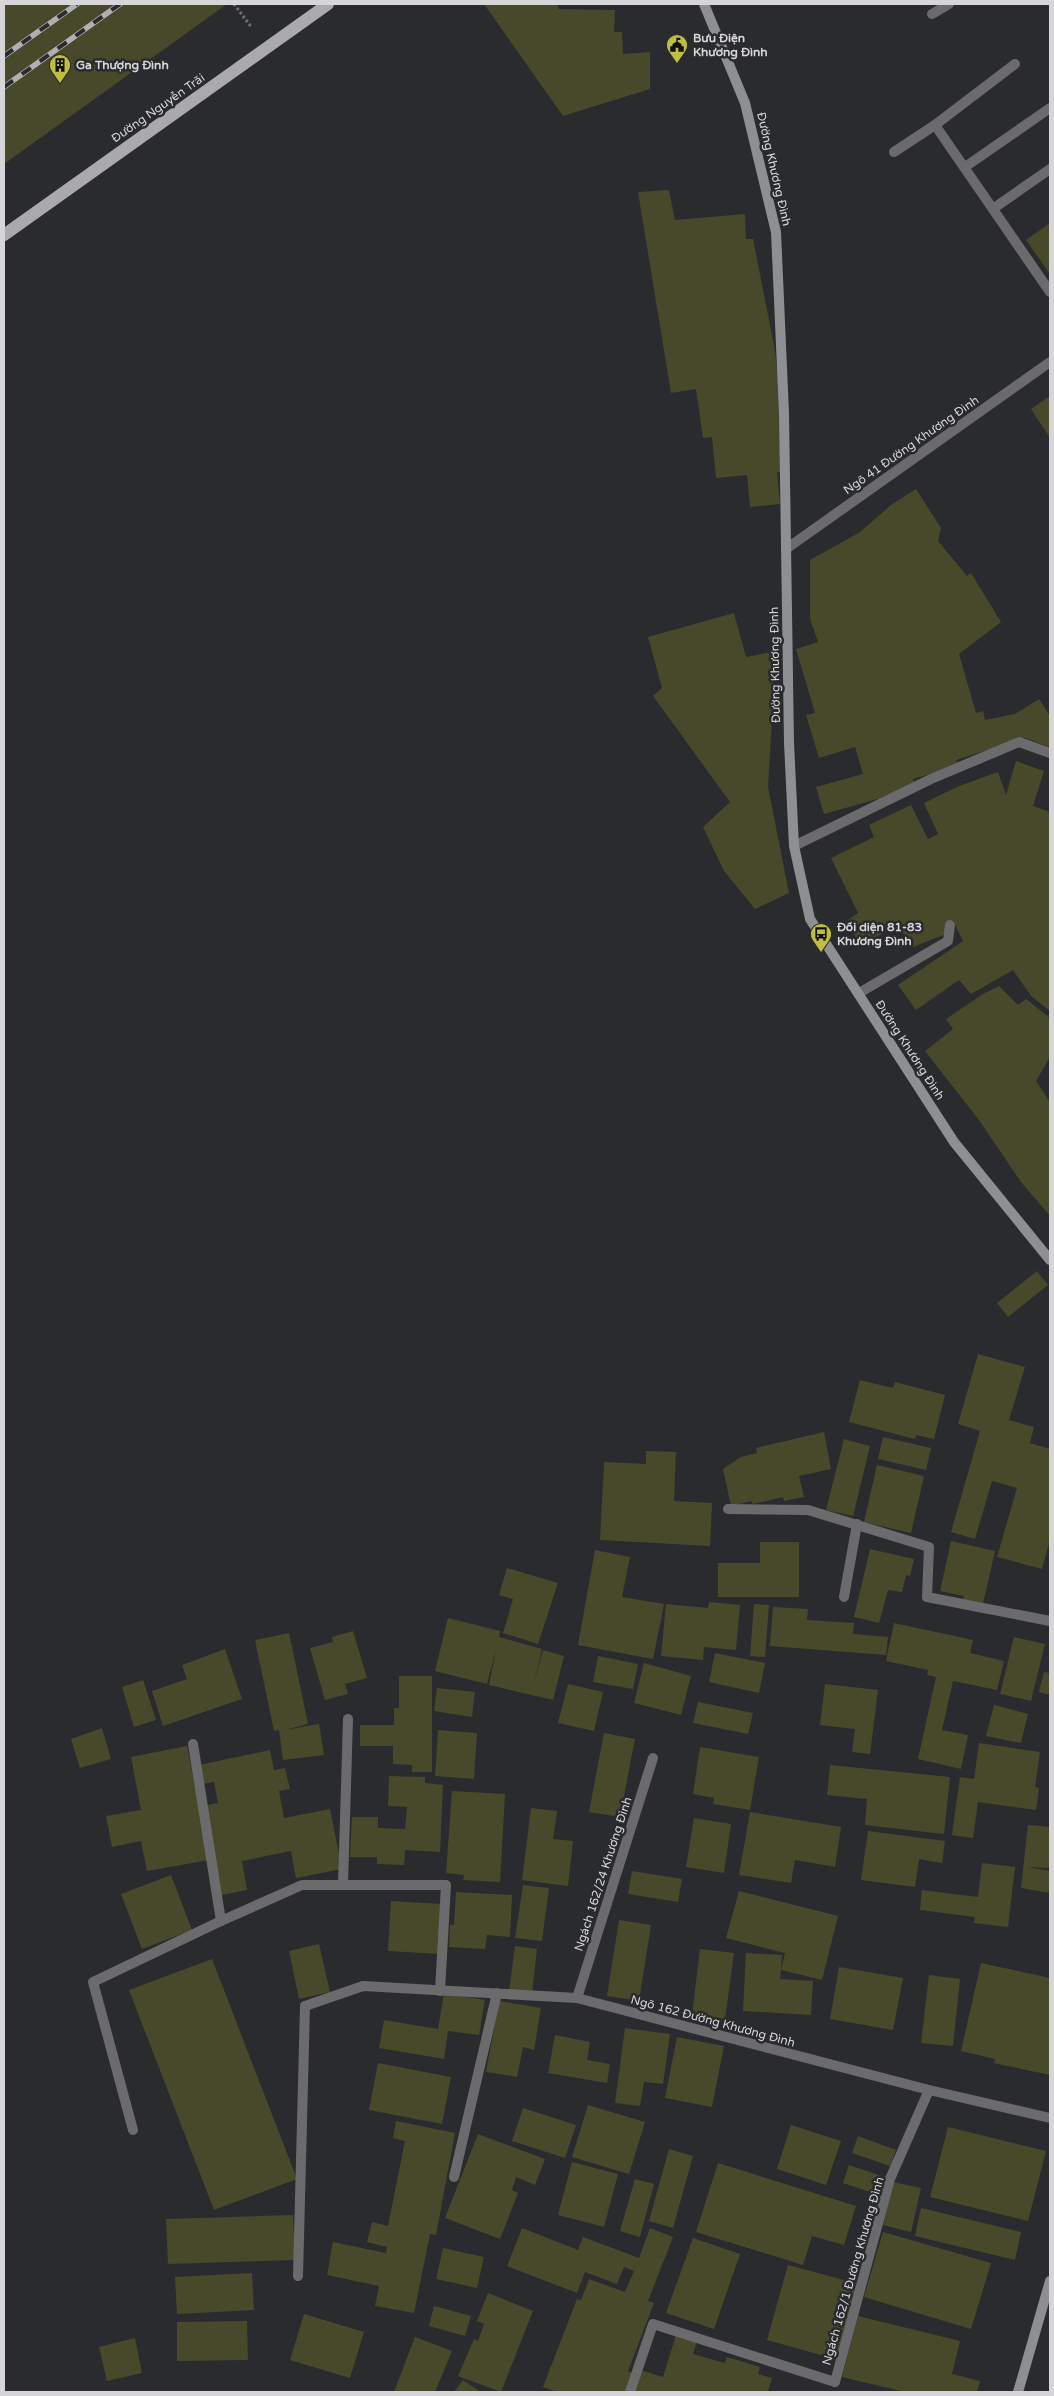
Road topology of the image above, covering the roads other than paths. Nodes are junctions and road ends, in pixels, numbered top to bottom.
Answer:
1 (328, 4) edge
2 (704, 4) edge
3 (949, 4) edge
4 (932, 14) dead end
5 (1015, 64) dead end
6 (1050, 108) edge
7 (935, 125) junction
8 (894, 152) dead end
9 (965, 167) junction
10 (1050, 169) edge
11 (994, 208) junction
12 (4, 235) edge
13 (1050, 292) edge
14 (1049, 365) edge
15 (786, 548) junction
16 (1050, 753) edge
17 (794, 846) junction
18 (950, 925) dead end
19 (859, 993) junction
20 (1050, 1260) edge
21 (728, 1509) dead end
22 (857, 1524) junction
23 (844, 1597) dead end
24 (1050, 1621) edge
25 (348, 1719) dead end
26 (193, 1744) dead end
27 (653, 1758) dead end
28 (343, 1885) junction
29 (221, 1921) junction
30 (440, 1990) junction
31 (496, 1994) junction
32 (576, 1998) junction
33 (929, 2090) junction
34 (1050, 2118) edge
35 (133, 2130) dead end
36 (454, 2177) dead end
37 (298, 2276) dead end
38 (1050, 2282) edge
39 (630, 2392) edge
40 (1018, 2392) edge

1 - 12 main road, Đường Nguyễn Trãi
2 - 15 street, Đường Khương Đình
3 - 4 lane
5 - 7 lane
6 - 9 lane
7 - 8 lane
7 - 9 lane
9 - 11 lane
10 - 11 lane
11 - 13 lane
14 - 15 lane, Ngõ 41 Đường Khương Đình
15 - 17 street, Đường Khương Đình
16 - 17 lane
17 - 19 street, Đường Khương Đình
18 - 19 lane
19 - 20 street, Đường Khương Đình
21 - 22 lane
22 - 23 lane
22 - 24 lane
25 - 28 lane
26 - 29 lane
27 - 32 lane, Ngách 162/24 Khương Đình
28 - 29 lane
28 - 30 lane
29 - 35 lane
30 - 31 lane, Ngõ 162 Đường Khương Đình
30 - 37 lane, Ngõ 162 Đường Khương Đình
31 - 32 lane, Ngõ 162 Đường Khương Đình
31 - 36 lane
32 - 33 lane, Ngõ 162 Đường Khương Đình
33 - 34 lane, Ngõ 162 Đường Khương Đình
33 - 39 lane, Ngách 162/1 Đường Khương Đình
38 - 40 street

